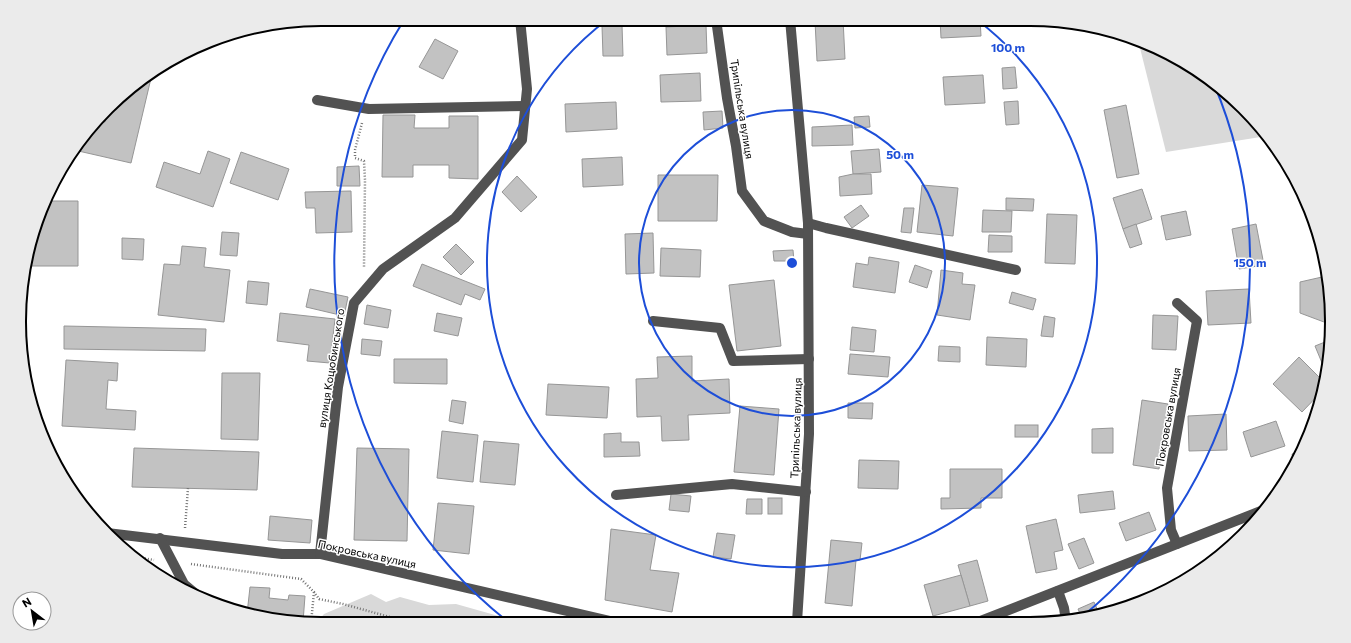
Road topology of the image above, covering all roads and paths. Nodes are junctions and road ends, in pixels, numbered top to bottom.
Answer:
1 (521, 26) edge
2 (717, 26) edge
3 (791, 26) edge
4 (317, 100) dead end
5 (525, 106) junction
6 (366, 108) junction
7 (808, 223) junction
8 (808, 234) junction
9 (365, 255) dead end
10 (1016, 270) dead end
11 (1177, 303) dead end
12 (653, 321) dead end
13 (809, 359) junction
14 (188, 488) dead end
15 (806, 492) junction
16 (616, 495) dead end
17 (1254, 514) edge
18 (185, 531) dead end
19 (117, 534) edge
20 (160, 538) junction
21 (1177, 544) junction
22 (320, 554) junction
23 (145, 558) edge
24 (171, 562) junction
25 (183, 582) edge
26 (1058, 591) junction
27 (314, 592) junction
28 (1065, 614) edge
29 (312, 616) edge
30 (388, 617) edge
31 (593, 617) edge
32 (797, 617) edge
33 (991, 617) edge

1 - 5 street, вулиця Коцюбинського
2 - 8 street, Трипільська вулиця
3 - 7 street, Трипільська вулиця
4 - 6 street
5 - 6 street
5 - 22 street, вулиця Коцюбинського
6 - 9 path
7 - 8 street, Трипільська вулиця
7 - 10 street
8 - 13 street, Трипільська вулиця
11 - 21 street, Покровська вулиця
12 - 13 street
13 - 15 street, Трипільська вулиця
14 - 18 path
15 - 16 street
15 - 32 street, Трипільська вулиця
17 - 21 street
19 - 20 street, Покровська вулиця
20 - 22 street, Покровська вулиця
20 - 24 street
21 - 26 street
22 - 31 street, Покровська вулиця
23 - 24 path
24 - 25 street
24 - 27 path
26 - 28 street
26 - 33 street
27 - 29 path
27 - 30 path

